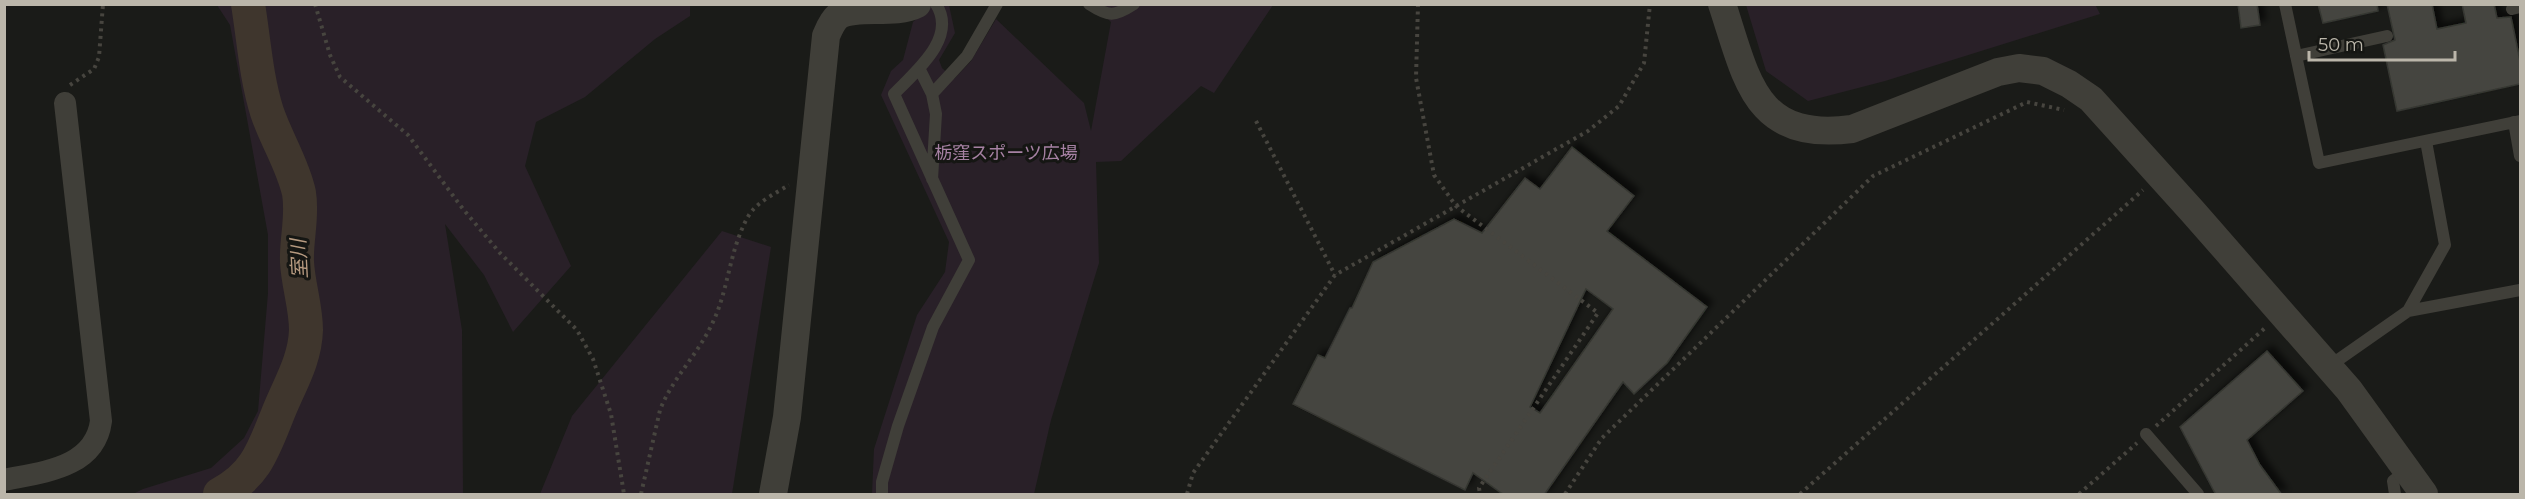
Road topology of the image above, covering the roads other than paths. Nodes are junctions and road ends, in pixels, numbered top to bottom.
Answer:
1 (917, 4) edge
2 (936, 4) edge
3 (997, 4) edge
4 (1089, 4) edge
5 (1134, 4) edge
6 (1722, 4) edge
7 (2285, 4) edge
8 (2386, 36) dead end
9 (2296, 56) junction
10 (919, 68) junction
11 (932, 94) junction
12 (65, 103) road end
13 (2517, 121) edge
14 (2426, 141) junction
15 (2520, 156) edge
16 (932, 180) junction
17 (2520, 290) edge
18 (2408, 311) junction
19 (2328, 367) junction
20 (2146, 434) road end
21 (4, 480) edge
22 (2401, 482) edge
23 (773, 495) edge
24 (882, 495) edge
25 (2198, 495) edge
26 (2424, 495) edge

1 - 23 street
2 - 10 lane
3 - 11 lane
4 - 5 lane
6 - 19 street
7 - 9 lane
8 - 9 lane
9 - 14 lane
10 - 11 lane
10 - 16 lane
11 - 16 lane
12 - 21 street
13 - 14 lane
13 - 15 lane
14 - 18 lane
16 - 24 lane
17 - 18 lane
18 - 19 lane
19 - 22 street
20 - 25 lane
22 - 26 street

